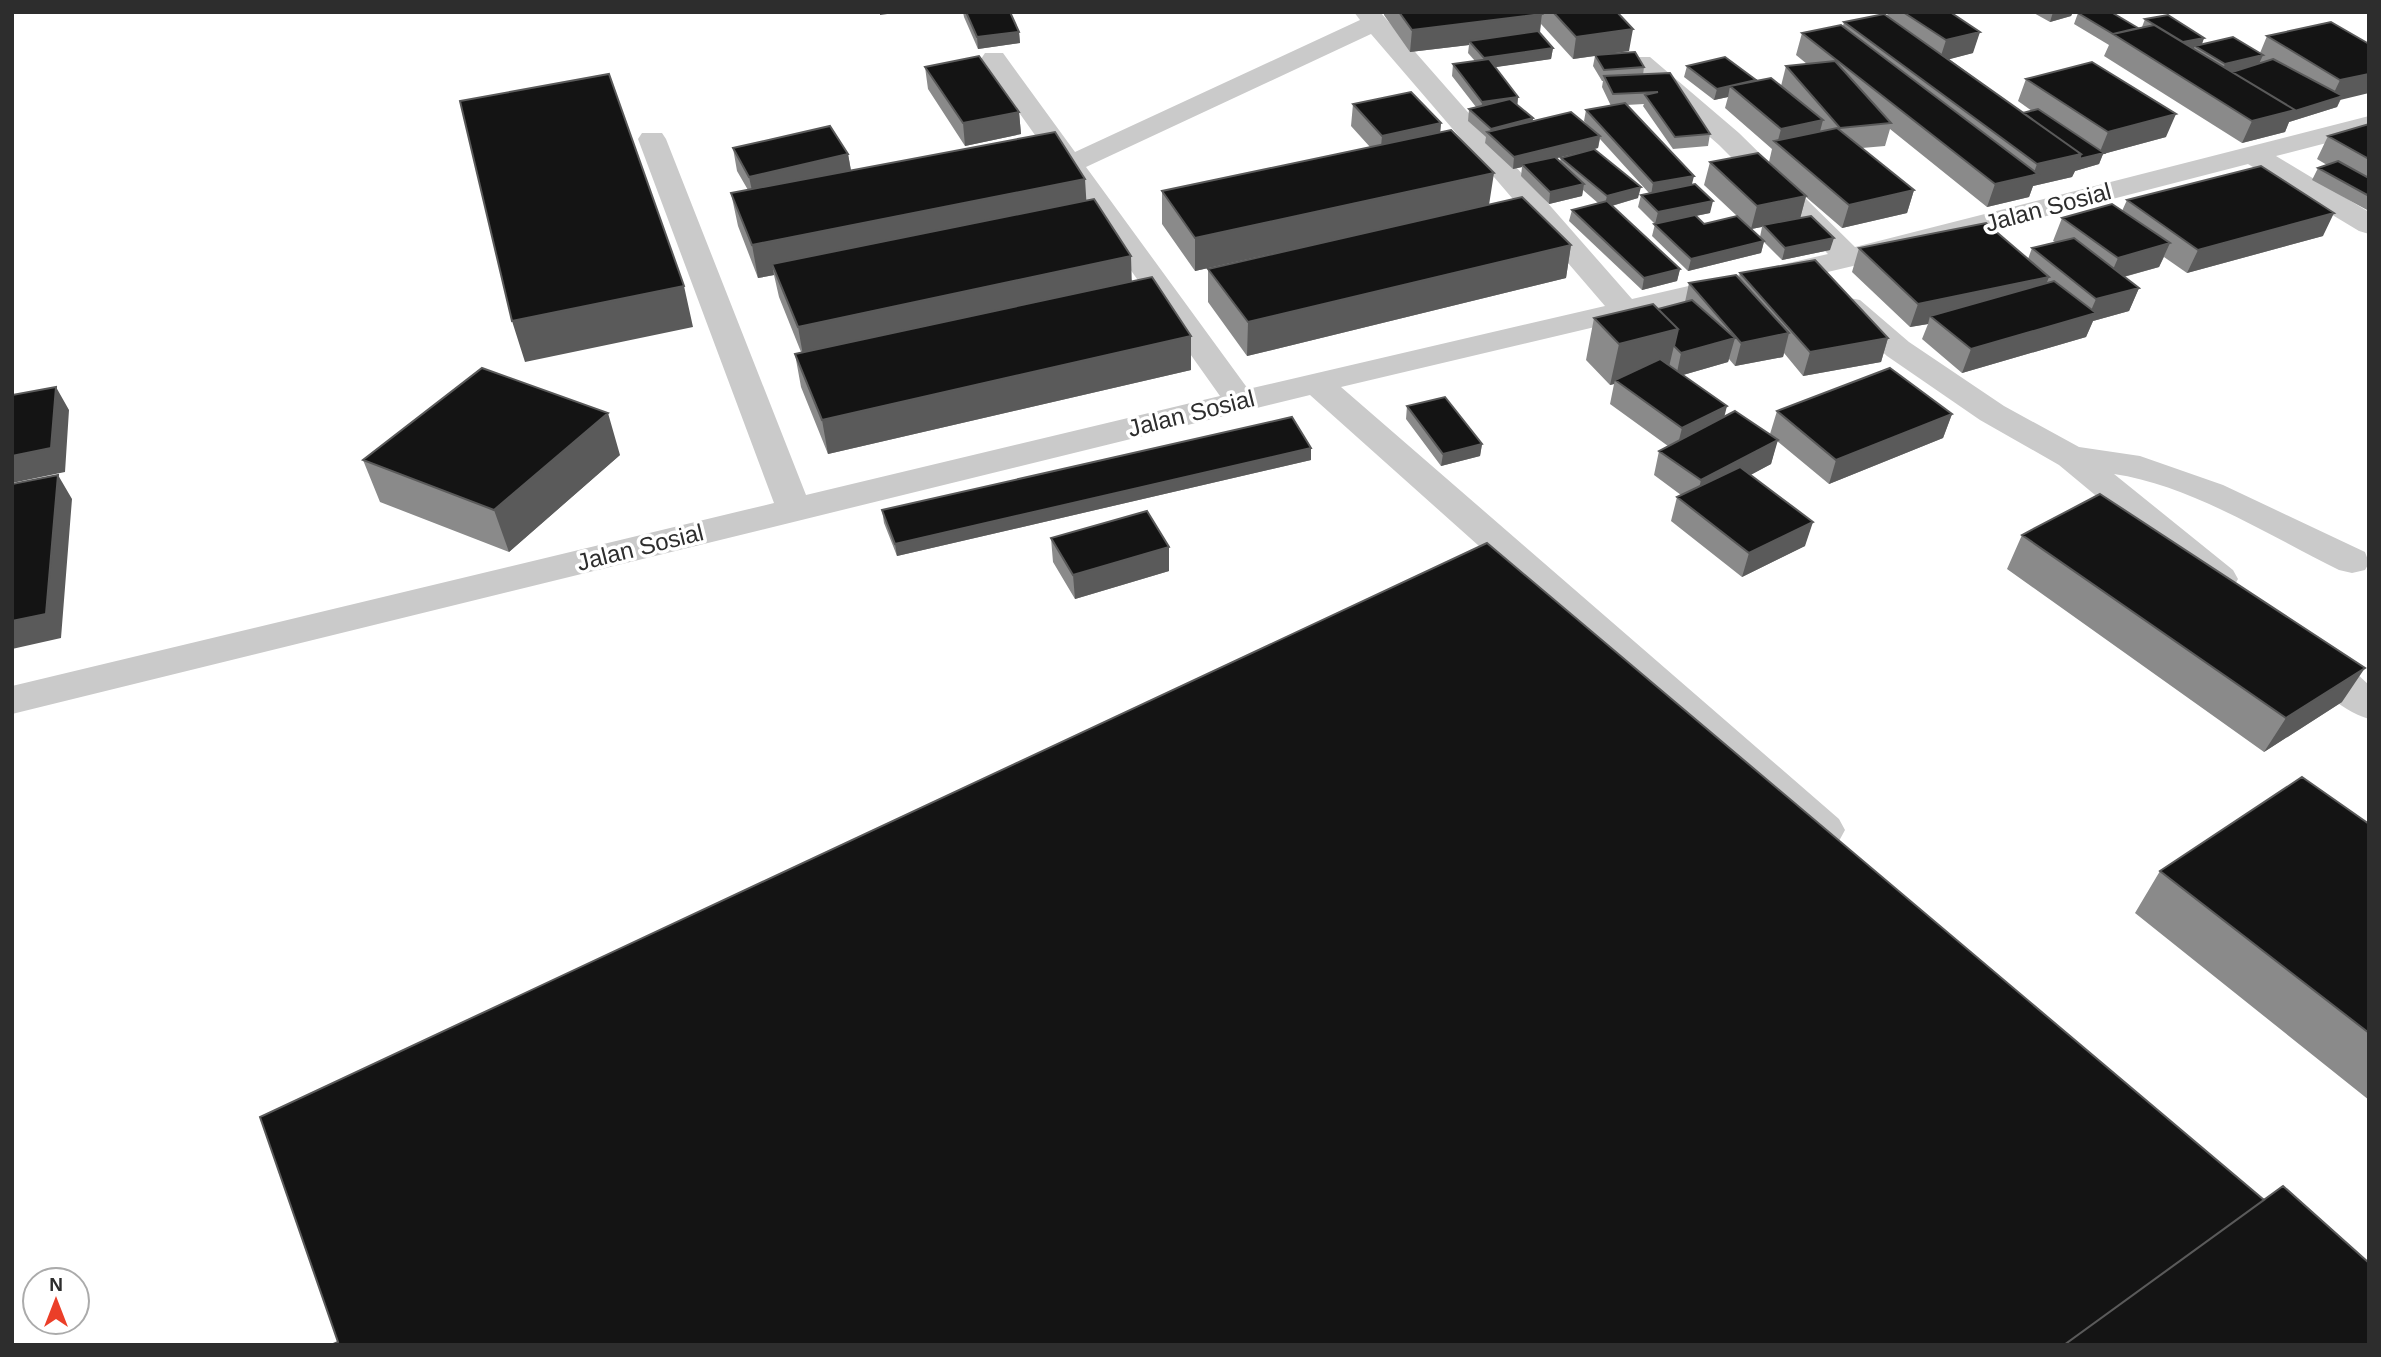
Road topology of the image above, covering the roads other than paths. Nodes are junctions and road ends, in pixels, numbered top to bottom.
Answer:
1 (1370, 18) edge
2 (994, 58) dead end
3 (1641, 64) edge
4 (2365, 127) edge
5 (652, 139) dead end
6 (2252, 154) junction
7 (1071, 164) junction
8 (2369, 225) edge
9 (1849, 257) junction
10 (1806, 267) junction
11 (1624, 309) junction
12 (1316, 383) junction
13 (1240, 401) junction
14 (2071, 457) junction
15 (794, 509) junction
16 (2352, 561) dead end
17 (2247, 600) edge
18 (2291, 633) edge
19 (12, 700) edge
20 (2369, 705) edge
21 (1848, 850) edge

1 - 7 street
1 - 11 street
2 - 7 street
3 - 9 street
4 - 6 street, Jalan Sosial
5 - 15 street
6 - 8 street
6 - 9 street, Jalan Sosial
7 - 13 street
9 - 10 street, Jalan Sosial
10 - 11 street, Jalan Sosial
10 - 14 street
11 - 12 street, Jalan Sosial
12 - 13 street, Jalan Sosial
12 - 21 street
13 - 15 street, Jalan Sosial
14 - 16 street
14 - 17 street
15 - 19 street, Jalan Sosial
18 - 20 street

